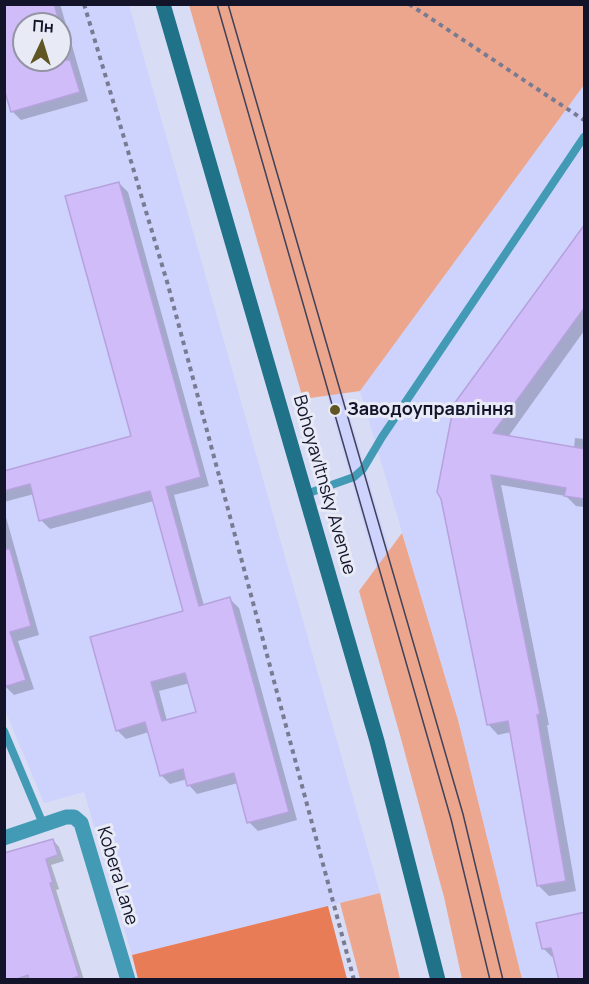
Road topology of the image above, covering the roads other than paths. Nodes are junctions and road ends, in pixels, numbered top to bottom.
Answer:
1 (163, 4) edge
2 (585, 137) edge
3 (306, 494) junction
4 (4, 731) edge
5 (43, 824) junction
6 (4, 838) edge
7 (128, 980) edge
8 (438, 980) edge

1 - 3 main road, Bohoyavltnsky Avenue
2 - 3 lane
3 - 8 main road, Bohoyavltnsky Avenue
4 - 5 lane
5 - 6 street
5 - 7 street, Kobera Lane

